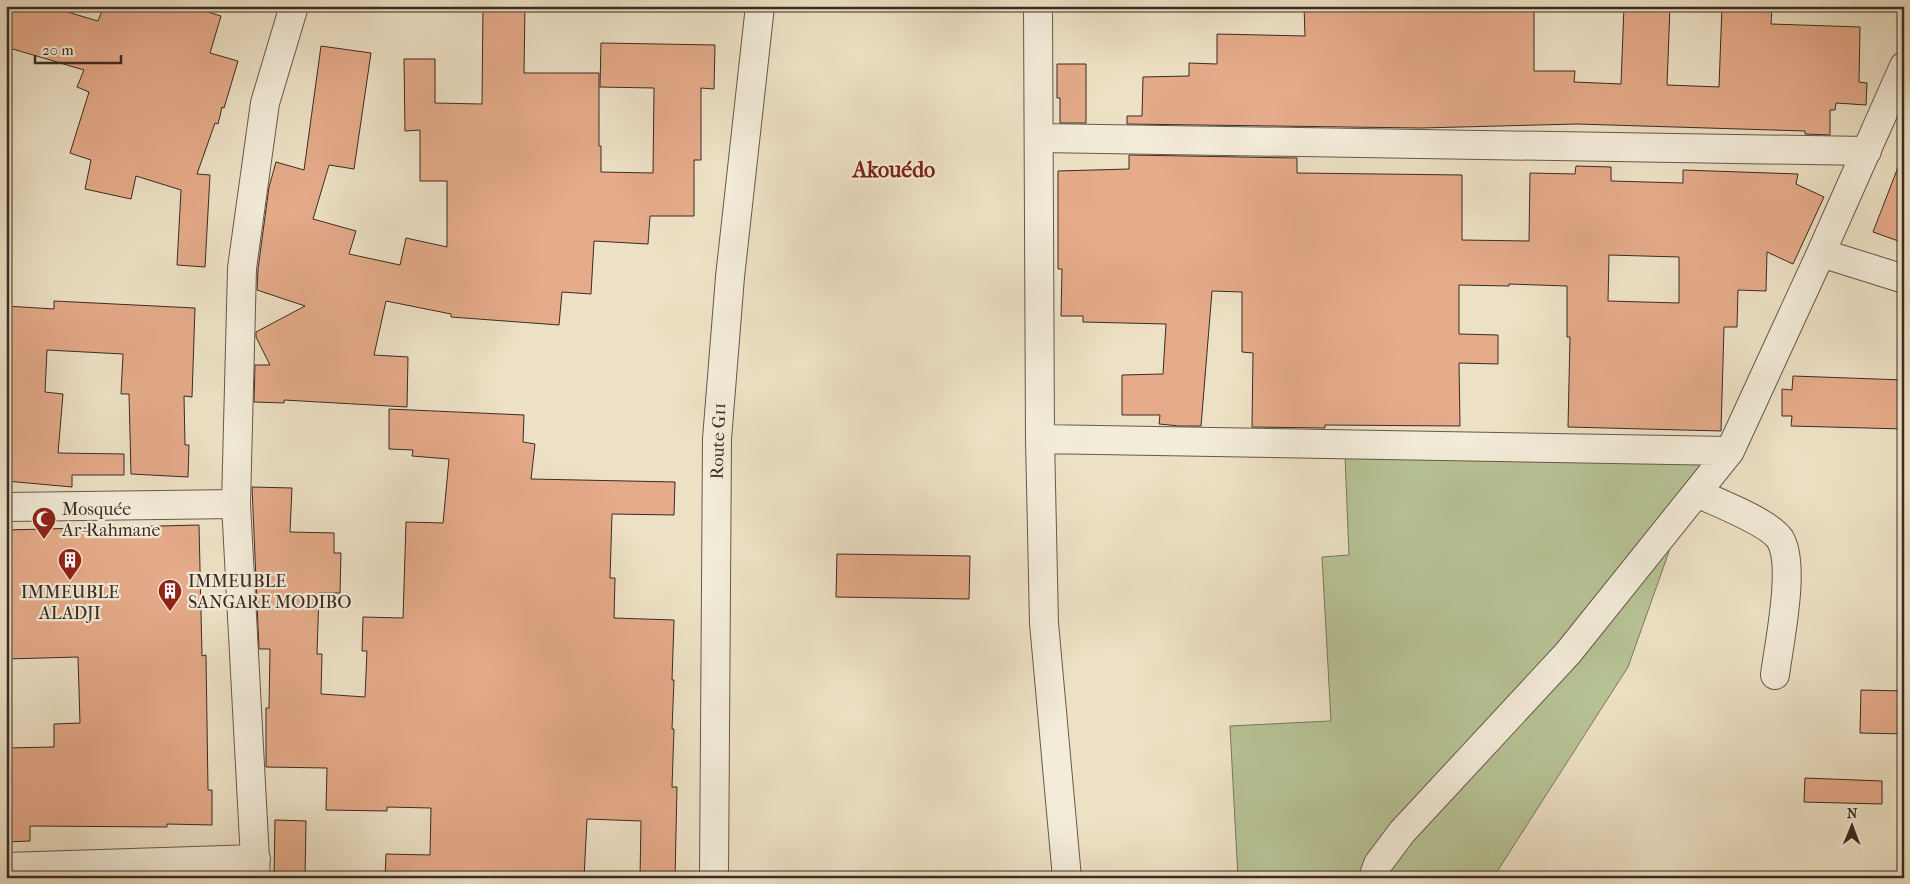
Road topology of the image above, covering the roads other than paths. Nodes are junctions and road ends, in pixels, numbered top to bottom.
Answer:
1 (294, 6) edge
2 (760, 6) edge
3 (1038, 6) edge
4 (1904, 66) edge
5 (1040, 138) junction
6 (1867, 151) junction
7 (1821, 253) junction
8 (1904, 279) edge
9 (1040, 439) junction
10 (1730, 451) junction
11 (1697, 493) junction
12 (236, 504) junction
13 (6, 507) edge
14 (1775, 675) dead end
15 (6, 867) edge
16 (256, 868) edge
17 (714, 878) edge
18 (1067, 878) edge
19 (1373, 878) edge

1 - 12 street
2 - 17 street, Route G11
3 - 5 street
4 - 6 street
5 - 6 street
5 - 9 street
6 - 7 street
7 - 8 street
7 - 10 street
9 - 10 street
9 - 18 street
10 - 11 street
11 - 14 street
11 - 19 street
12 - 13 street
12 - 16 street
15 - 16 street

